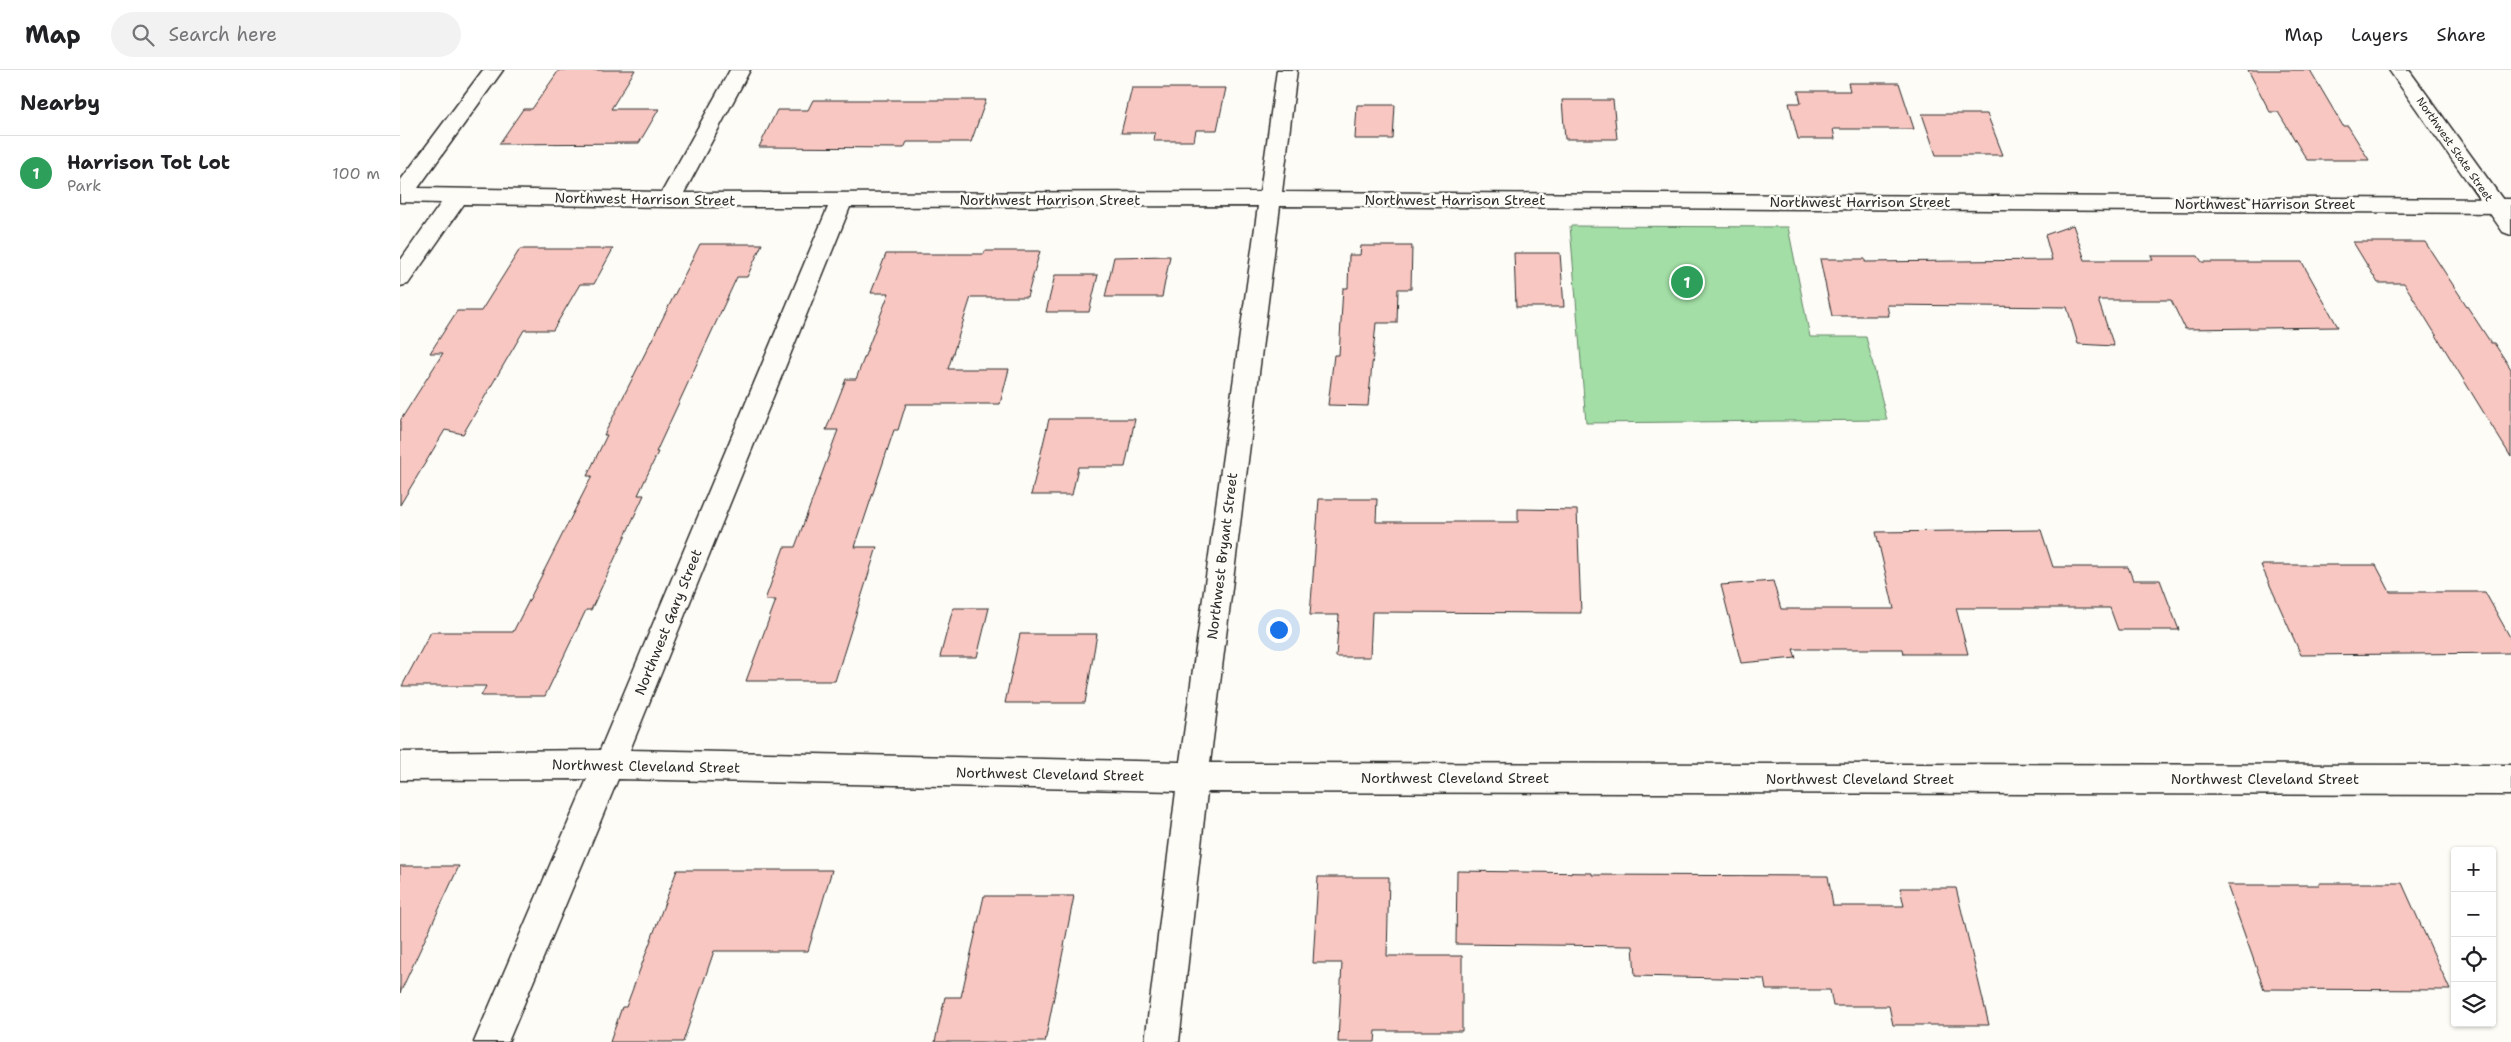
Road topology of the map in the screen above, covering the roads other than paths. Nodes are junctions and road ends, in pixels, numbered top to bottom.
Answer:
1 (493, 70) edge
2 (740, 70) edge
3 (1287, 70) edge
4 (2400, 70) edge
5 (401, 195) edge
6 (457, 197) junction
7 (1269, 199) junction
8 (669, 200) junction
9 (842, 200) junction
10 (2503, 206) edge
11 (2511, 227) edge
12 (400, 278) edge
13 (610, 764) junction
14 (400, 766) edge
15 (1193, 777) junction
16 (2511, 780) edge
17 (492, 1042) edge
18 (1162, 1042) edge

1 - 5 street
2 - 8 street
3 - 7 street, Northwest Bryant Street
4 - 10 street, Northwest State Street
5 - 6 street, Northwest Harrison Street
6 - 8 street, Northwest Harrison Street
6 - 12 street
7 - 9 street, Northwest Harrison Street
7 - 10 street, Northwest Harrison Street
7 - 15 street, Northwest Bryant Street
8 - 9 street, Northwest Harrison Street
9 - 13 street, Northwest Gary Street
10 - 11 street, Northwest State Street
13 - 14 street, Northwest Cleveland Street
13 - 15 street, Northwest Cleveland Street
13 - 17 street, Northwest Gary Street
15 - 16 street, Northwest Cleveland Street
15 - 18 street, Northwest Bryant Street

